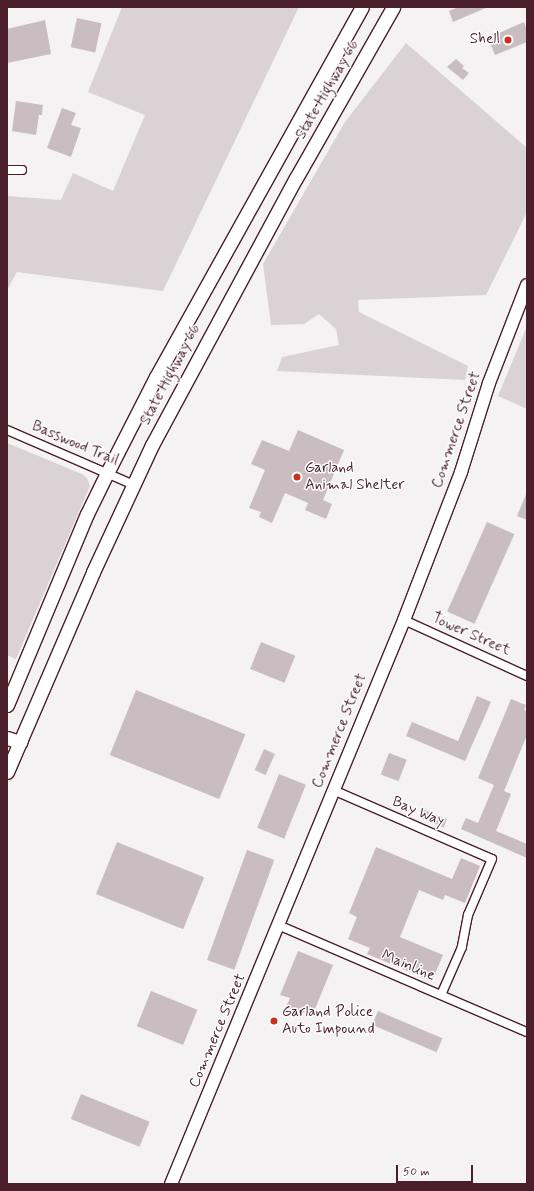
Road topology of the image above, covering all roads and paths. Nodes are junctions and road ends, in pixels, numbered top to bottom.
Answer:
1 (362, 7) edge
2 (393, 7) edge
3 (7, 170) edge
4 (22, 170) dead end
5 (527, 285) edge
6 (7, 430) edge
7 (107, 473) junction
8 (132, 484) junction
9 (404, 620) junction
10 (527, 676) edge
11 (7, 705) edge
12 (7, 738) edge
13 (20, 742) junction
14 (7, 772) edge
15 (333, 790) junction
16 (278, 925) junction
17 (441, 995) junction
18 (527, 1032) edge
19 (171, 1184) edge

1 - 7 main road, State Highway 66
2 - 8 main road, State Highway 66
3 - 4 street
5 - 9 street, Commerce Street
6 - 7 street, Basswood Trail
7 - 8 street, Basswood Trail
7 - 11 main road, State Highway 66
8 - 13 main road, State Highway 66
9 - 10 street, Tower Street
9 - 15 street, Commerce Street
12 - 13 main road
13 - 14 main road, State Highway 66
15 - 16 street, Commerce Street
15 - 17 street, Bay Way
16 - 17 street, Mainline
16 - 19 street, Commerce Street
17 - 18 street, Mainline

